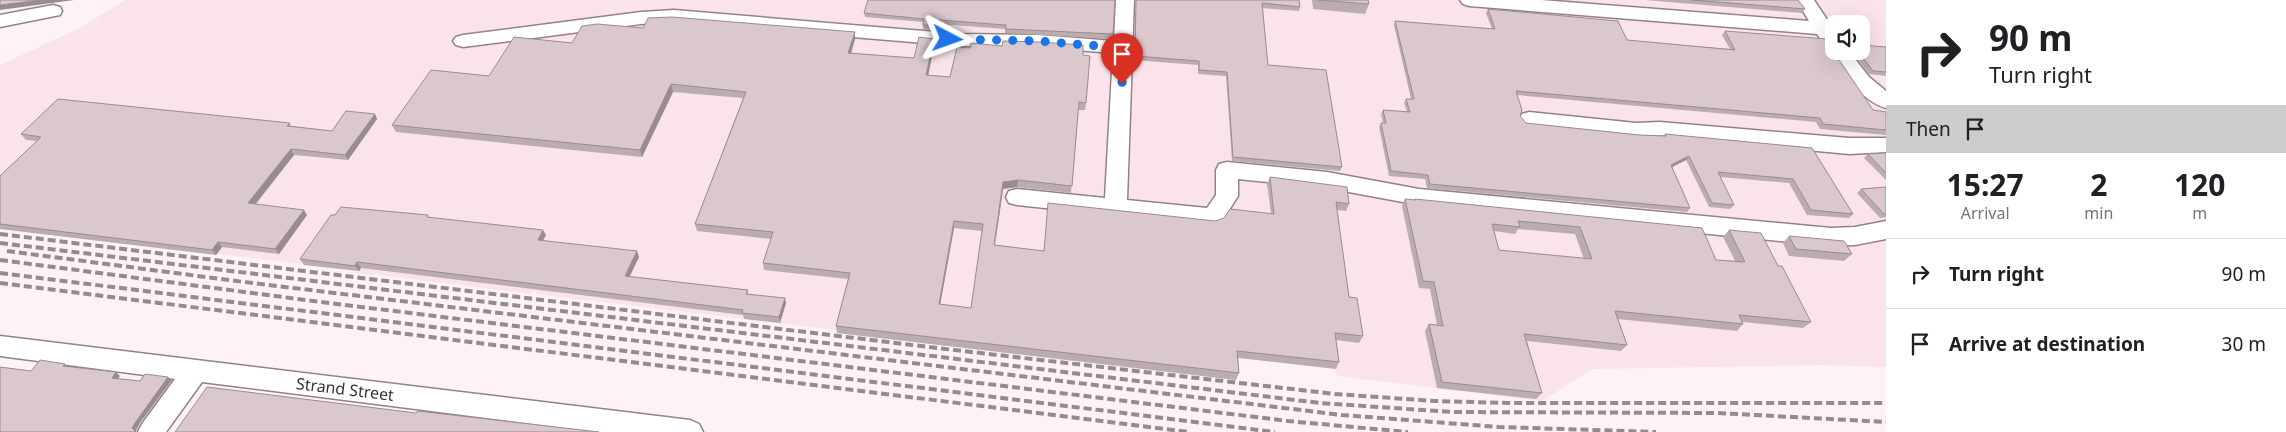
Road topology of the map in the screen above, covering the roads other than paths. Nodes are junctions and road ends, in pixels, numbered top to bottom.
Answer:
1 (1126, 0) edge
2 (1469, 0) edge
3 (1806, 0) edge
4 (1538, 3) edge
5 (53, 11) dead end
6 (0, 21) edge
7 (1825, 31) edge
8 (1825, 36) edge
9 (463, 42) dead end
10 (1124, 48) junction
11 (1846, 60) edge
12 (1886, 101) edge
13 (1529, 119) dead end
14 (1886, 145) edge
15 (1017, 197) dead end
16 (1116, 207) junction
17 (1886, 230) edge
18 (0, 346) edge
19 (196, 370) junction
20 (151, 432) edge
21 (690, 432) edge

1 - 10 street
2 - 4 street
3 - 7 street
4 - 8 street
5 - 6 street
9 - 10 street
10 - 16 street
11 - 12 street
13 - 14 street
15 - 16 street
16 - 17 street
18 - 19 street, Strand Street
19 - 20 street
19 - 21 street, Strand Street

